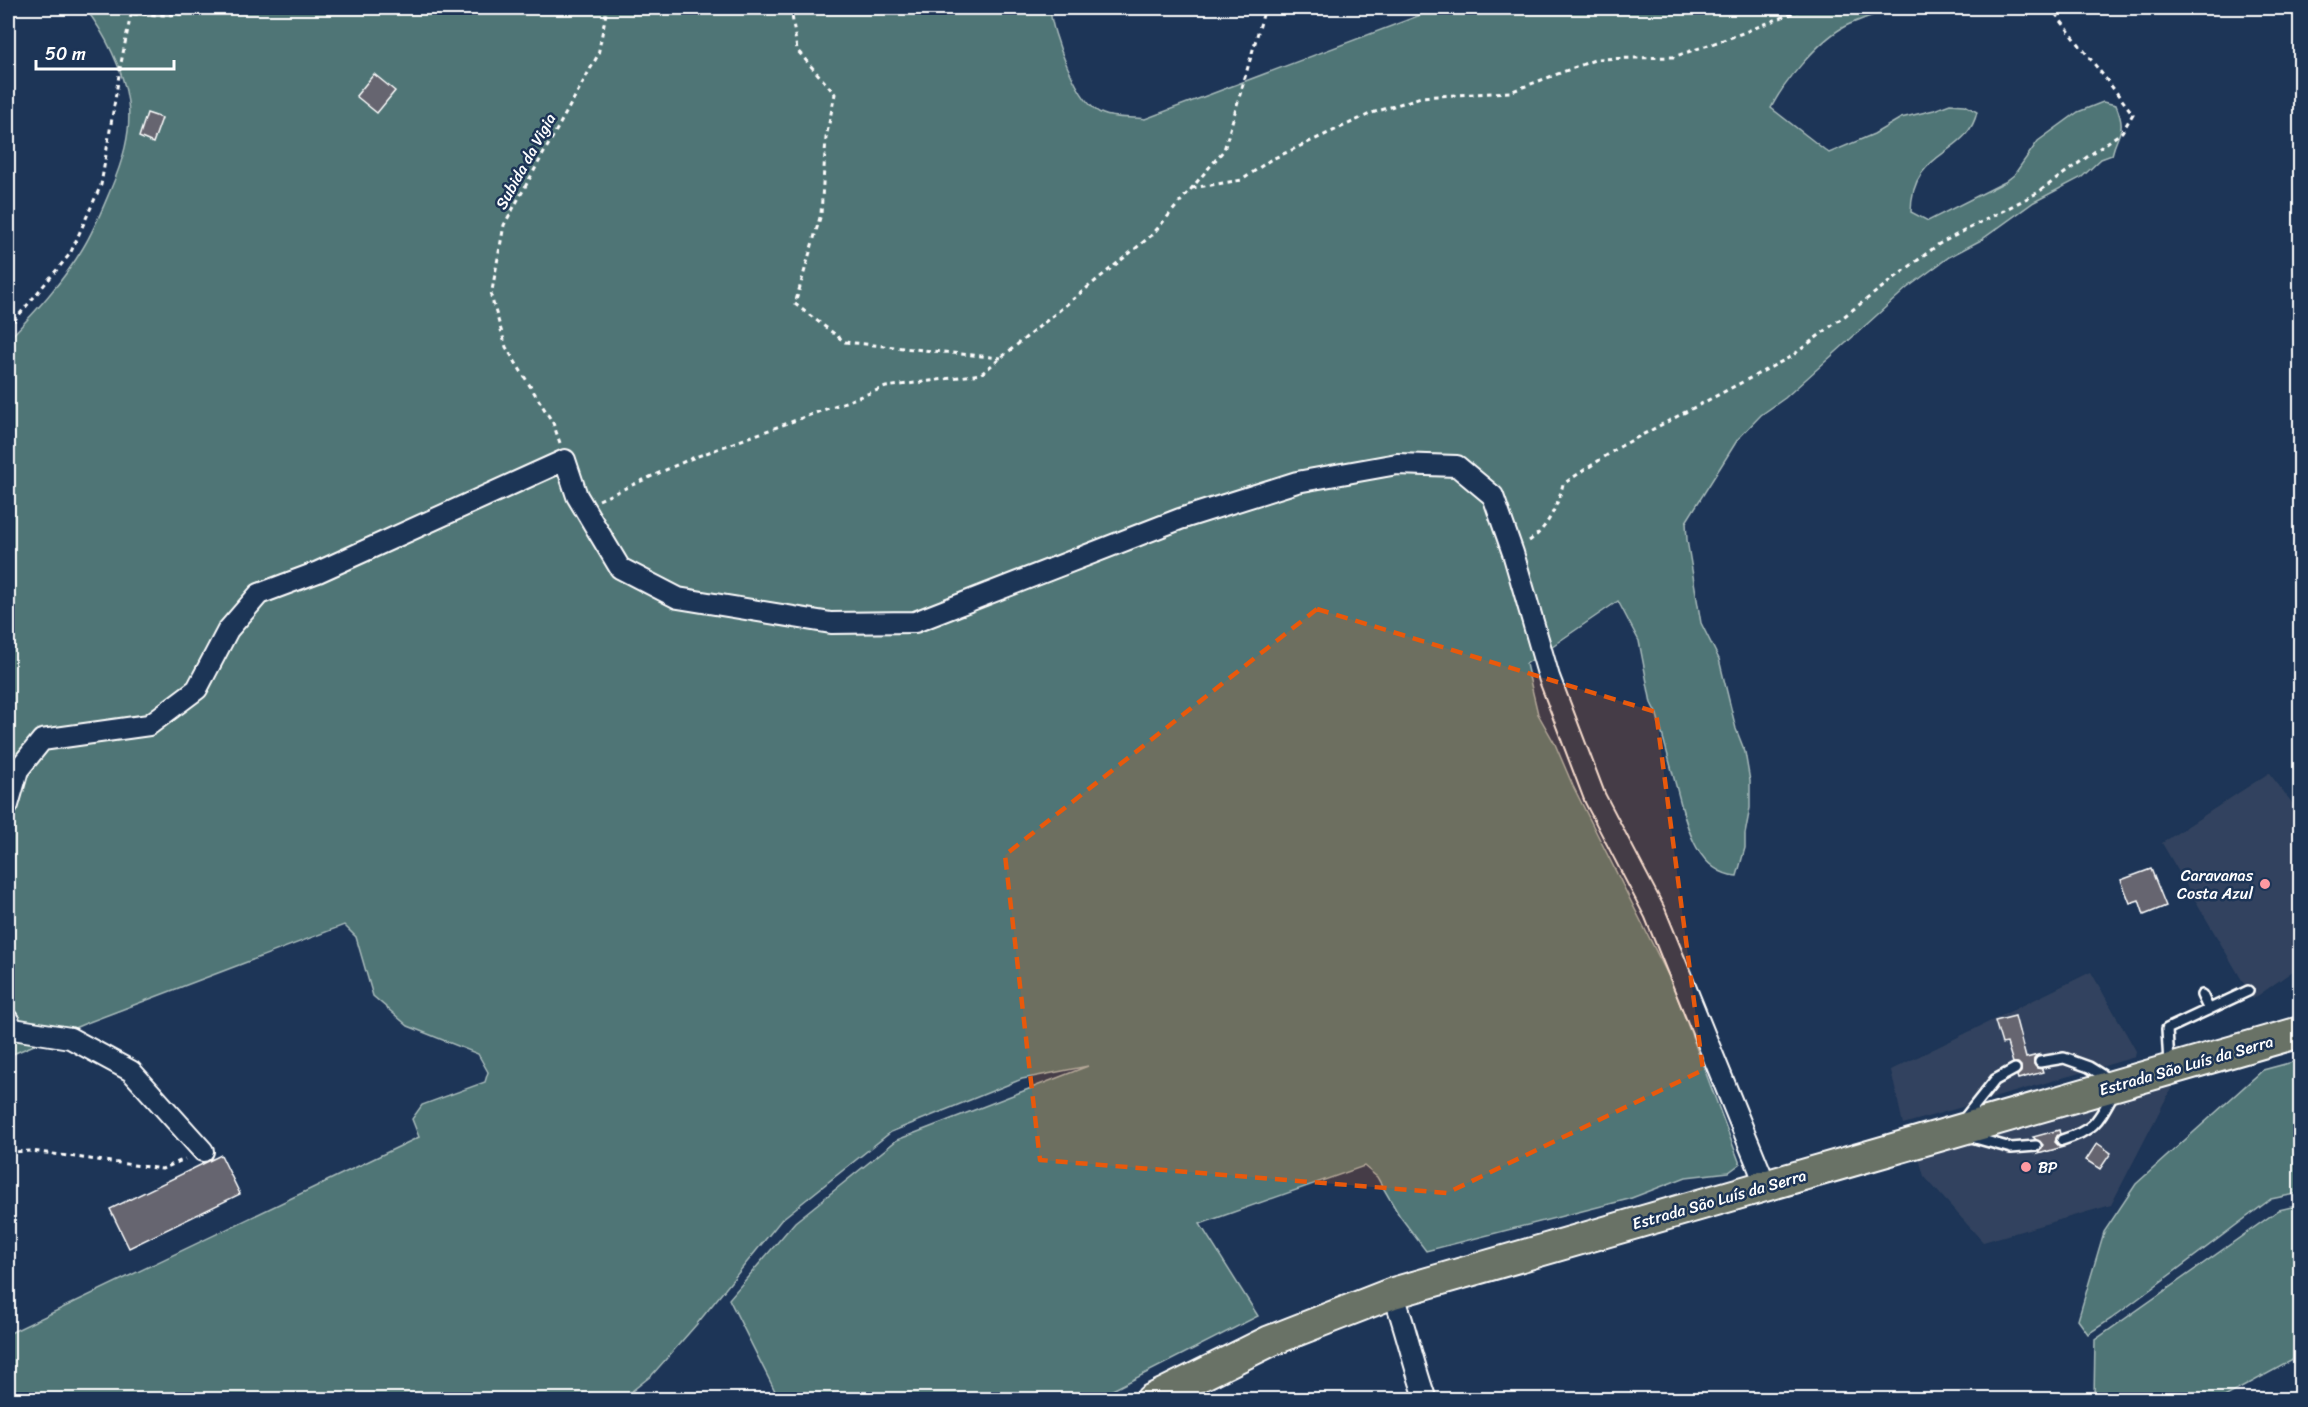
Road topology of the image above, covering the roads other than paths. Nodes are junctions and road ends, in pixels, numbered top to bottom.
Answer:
1 (8, 805) edge
2 (2248, 991) dead end
3 (2202, 995) dead end
4 (2209, 1010) junction
5 (8, 1020) edge
6 (2301, 1032) edge
7 (2040, 1062) dead end
8 (2015, 1069) dead end
9 (2170, 1069) junction
10 (2118, 1084) junction
11 (1954, 1131) junction
12 (2062, 1140) dead end
13 (2036, 1146) dead end
14 (202, 1151) road end
15 (1766, 1186) junction
16 (1393, 1293) junction
17 (1151, 1400) edge
18 (1426, 1400) edge

1 - 15 street
2 - 4 lane
3 - 4 lane
4 - 9 lane
5 - 14 street
6 - 9 main road, Estrada São Luís da Serra
7 - 10 lane
8 - 11 lane
9 - 10 main road, Estrada São Luís da Serra
10 - 11 main road, Estrada São Luís da Serra
10 - 12 lane
11 - 13 lane
11 - 15 main road, Estrada São Luís da Serra
15 - 16 main road, Estrada São Luís da Serra
16 - 17 main road, Estrada São Luís da Serra
16 - 18 street

